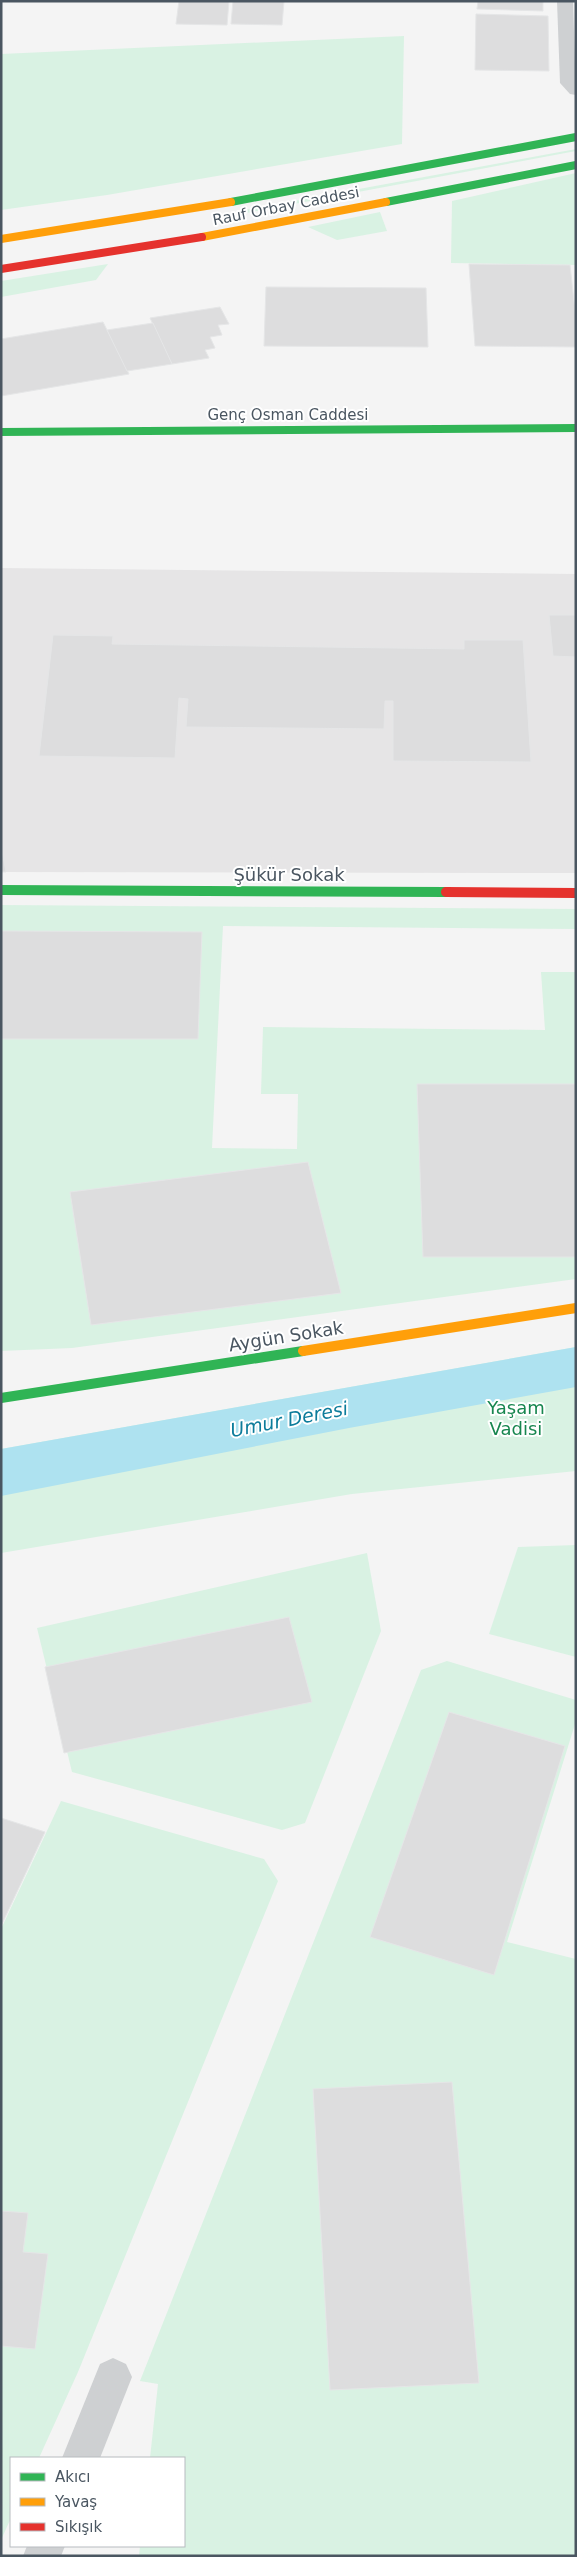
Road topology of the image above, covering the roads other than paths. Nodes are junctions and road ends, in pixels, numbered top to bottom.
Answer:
1 (565, 1) edge
2 (576, 90) edge
3 (576, 138) edge
4 (576, 165) edge
5 (1, 240) edge
6 (1, 270) edge
7 (576, 428) edge
8 (1, 432) edge
9 (1, 890) edge
10 (576, 893) edge
11 (576, 1308) edge
12 (1, 1398) edge
13 (113, 2377) dead end
14 (81, 2457) edge

1 - 2 street
3 - 5 street, Rauf Orbay Caddesi
4 - 6 street, Rauf Orbay Caddesi
7 - 8 street, Genç Osman Caddesi
9 - 10 street, Şükür Sokak
11 - 12 street, Aygün Sokak
13 - 14 street

